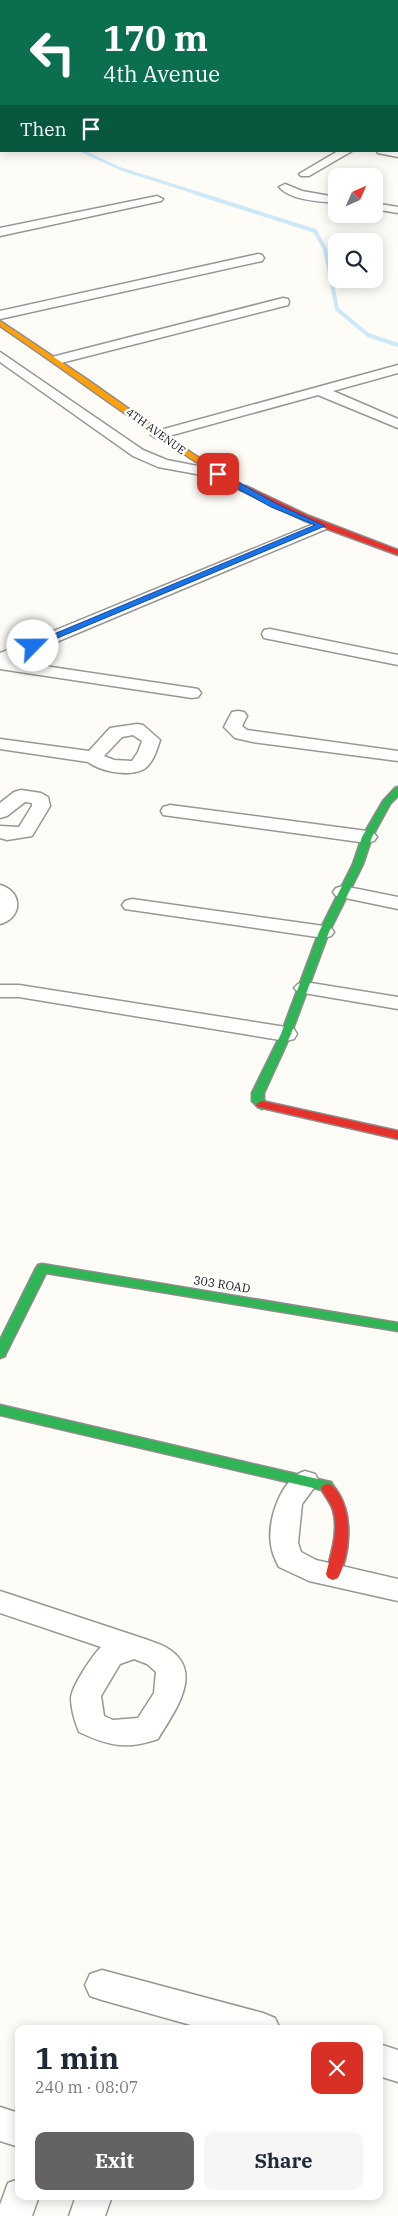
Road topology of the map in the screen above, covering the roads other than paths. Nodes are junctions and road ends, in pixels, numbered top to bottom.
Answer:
1 (345, 152) edge
2 (305, 174) dead end
3 (285, 187) dead end
4 (157, 199) dead end
5 (328, 199) edge
6 (383, 208) edge
7 (398, 210) edge
8 (0, 232) edge
9 (258, 258) dead end
10 (283, 302) dead end
11 (0, 315) edge
12 (0, 323) edge
13 (0, 356) edge
14 (56, 360) junction
15 (398, 369) edge
16 (20, 371) junction
17 (0, 375) edge
18 (318, 390) junction
19 (398, 424) edge
20 (158, 435) junction
21 (218, 474) junction
22 (321, 526) junction
23 (398, 553) edge
24 (270, 634) dead end
25 (0, 659) edge
26 (398, 660) edge
27 (0, 664) edge
28 (192, 693) dead end
29 (238, 716) dead end
30 (0, 744) edge
31 (398, 756) edge
32 (93, 758) dead end
33 (394, 799) edge
34 (170, 811) dead end
35 (0, 812) edge
36 (0, 832) edge
37 (367, 837) junction
38 (0, 891) edge
39 (343, 892) junction
40 (398, 903) edge
41 (132, 905) dead end
42 (0, 918) edge
43 (324, 932) junction
44 (305, 988) junction
45 (0, 991) edge
46 (398, 1003) edge
47 (286, 1034) junction
48 (398, 1136) edge
49 (398, 1327) edge
50 (0, 1353) edge
51 (0, 1410) edge
52 (306, 1481) junction
53 (333, 1574) junction
54 (398, 1590) edge
55 (0, 1602) edge
56 (135, 1647) dead end
57 (102, 1985) dead end
58 (249, 2025) edge
59 (383, 2061) edge
60 (398, 2066) edge
61 (0, 2124) edge
62 (15, 2129) edge
63 (20, 2200) edge
64 (93, 2200) edge
65 (14, 2216) edge
66 (87, 2216) edge

1 - 2 street
3 - 5 street
4 - 8 street
6 - 7 street
9 - 11 street
10 - 14 street
12 - 14 street, 4TH AVENUE
13 - 16 street
14 - 20 street, 4TH AVENUE
15 - 18 street
16 - 17 street
16 - 21 street
18 - 19 street
18 - 20 street
20 - 21 street, 4TH AVENUE
21 - 22 street, 4TH AVENUE
22 - 23 street, 4TH AVENUE
22 - 25 street
24 - 26 street
27 - 28 street
29 - 31 street
30 - 32 street
33 - 37 street
34 - 37 street
35 - 36 street
37 - 39 street
38 - 42 street
39 - 40 street
39 - 43 street
41 - 43 street
43 - 44 street
44 - 46 street
44 - 47 street
45 - 47 street
47 - 48 street
49 - 50 street, 303 ROAD
51 - 52 street
52 - 53 street
52 - 53 street
53 - 54 street
55 - 56 street
57 - 58 street
59 - 60 street
61 - 62 street
63 - 65 street
64 - 66 street

